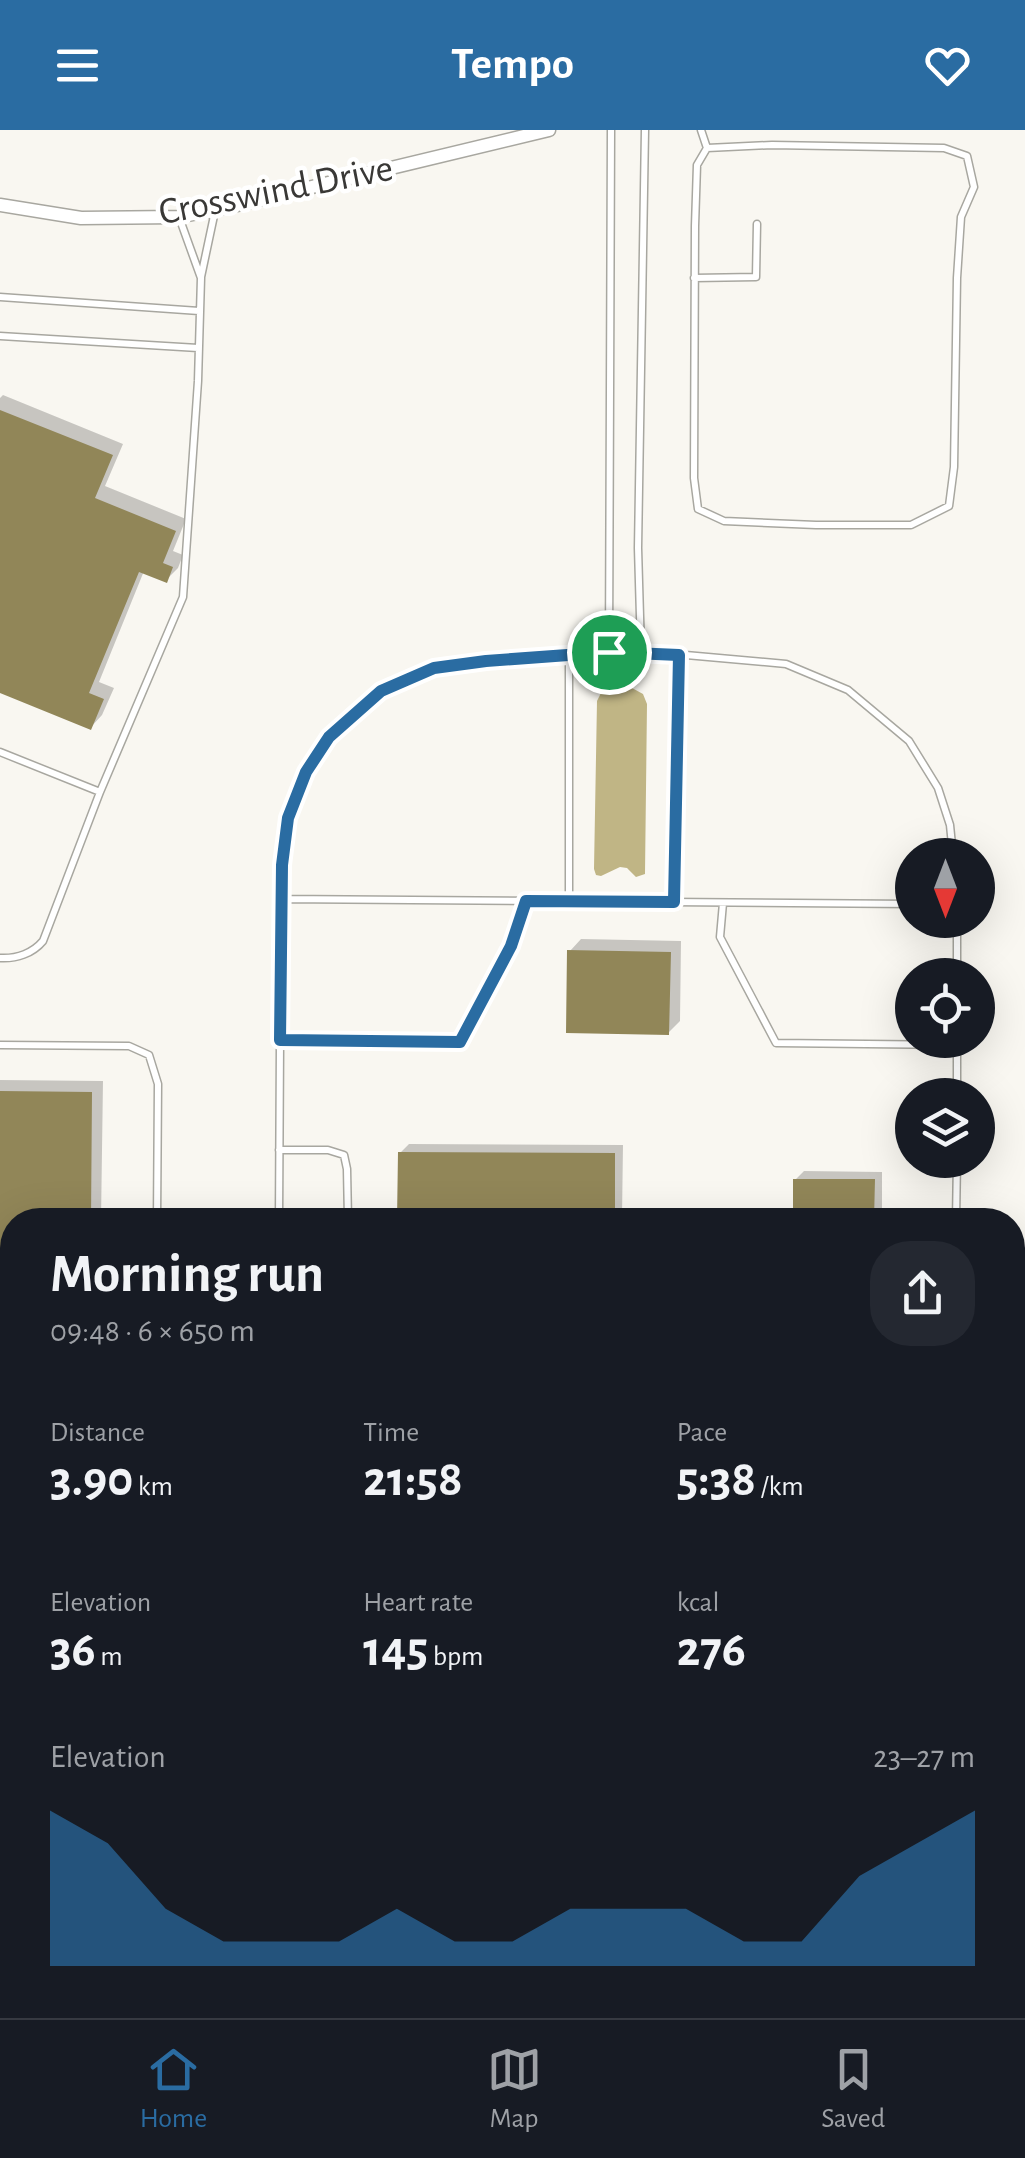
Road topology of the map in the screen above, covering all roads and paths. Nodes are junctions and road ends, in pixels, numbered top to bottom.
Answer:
1 (548, 130) edge
2 (611, 130) edge
3 (645, 130) edge
4 (701, 130) edge
5 (707, 148) junction
6 (0, 205) edge
7 (215, 210) junction
8 (178, 217) junction
9 (757, 224) dead end
10 (201, 278) junction
11 (694, 278) junction
12 (0, 297) edge
13 (200, 311) junction
14 (0, 336) edge
15 (199, 348) junction
16 (609, 652) junction
17 (641, 652) junction
18 (569, 655) junction
19 (679, 655) junction
20 (0, 752) edge
21 (100, 792) junction
22 (951, 838) edge
23 (281, 899) junction
24 (526, 901) junction
25 (570, 902) junction
26 (674, 902) junction
27 (723, 903) junction
28 (895, 904) edge
29 (0, 958) edge
30 (280, 1040) junction
31 (895, 1043) edge
32 (0, 1045) edge
33 (280, 1150) junction
34 (956, 1178) edge
35 (158, 1208) edge
36 (279, 1208) edge
37 (348, 1208) edge
38 (956, 1208) edge

1 - 7 street, Crosswind Drive
2 - 16 lane
3 - 17 lane
4 - 5 lane
5 - 11 lane
5 - 11 lane
6 - 8 street, Crosswind Drive
7 - 8 street, Crosswind Drive
7 - 10 lane
8 - 10 lane
9 - 11 lane
10 - 13 lane
12 - 13 lane
13 - 15 lane
14 - 15 lane
15 - 21 lane
16 - 17 lane
16 - 18 lane
17 - 19 lane
18 - 23 lane
18 - 25 lane
19 - 22 lane
19 - 26 lane
20 - 21 lane
21 - 29 lane
23 - 24 lane
23 - 30 lane
24 - 25 lane
24 - 30 lane
25 - 26 lane
26 - 27 lane
27 - 28 lane
27 - 31 lane
30 - 33 lane
32 - 35 lane
33 - 36 lane
33 - 37 lane
34 - 38 lane

